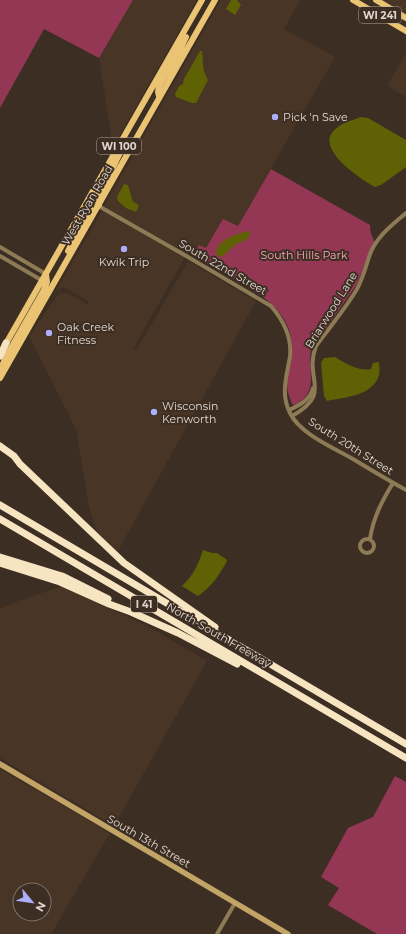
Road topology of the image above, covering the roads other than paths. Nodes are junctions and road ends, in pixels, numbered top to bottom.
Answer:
1 (353, 0) edge
2 (376, 0) edge
3 (214, 1) edge
4 (201, 3) edge
5 (384, 5) junction
6 (370, 10) junction
7 (406, 18) edge
8 (190, 22) junction
9 (406, 31) edge
10 (184, 53) junction
11 (151, 92) junction
12 (159, 97) junction
13 (128, 130) junction
14 (136, 139) junction
15 (88, 200) junction
16 (99, 205) junction
17 (406, 213) edge
18 (0, 247) edge
19 (0, 256) edge
20 (64, 266) junction
21 (46, 274) junction
22 (48, 282) junction
23 (6, 343) joint
24 (0, 353) edge
25 (0, 370) edge
26 (0, 378) edge
27 (290, 413) junction
28 (0, 446) edge
29 (0, 452) edge
30 (20, 464) junction
31 (393, 483) junction
32 (406, 490) edge
33 (0, 505) edge
34 (0, 519) edge
35 (370, 539) dead end
36 (0, 557) edge
37 (0, 563) edge
38 (131, 612) junction
39 (237, 645) junction
40 (288, 689) junction
41 (406, 744) edge
42 (406, 758) edge
43 (0, 764) edge
44 (235, 903) junction
45 (217, 934) edge
46 (288, 934) edge

1 - 6 main road, WI 241
2 - 5 main road, WI 241
3 - 4 main road
3 - 10 main road, West Ryan Road / WI 100
4 - 8 main road, West Ryan Road / WI 100
4 - 10 main road
5 - 6 main road
5 - 7 main road, WI 241
6 - 9 main road, WI 241
8 - 11 main road, West Ryan Road / WI 100
8 - 12 main road
10 - 12 main road, West Ryan Road / WI 100
11 - 13 main road, West Ryan Road / WI 100
11 - 14 main road
12 - 14 main road, West Ryan Road / WI 100
13 - 15 main road, West Ryan Road / WI 100
13 - 16 main road
14 - 16 main road, West Ryan Road / WI 100
15 - 16 street, South 22nd Street
15 - 20 main road
15 - 21 main road, West Ryan Road / WI 100
16 - 20 main road, West Ryan Road / WI 100
16 - 27 street, South 22nd Street
17 - 27 street, Briarwood Lane
18 - 21 street
19 - 22 street
20 - 22 main road, West Ryan Road / WI 100
21 - 22 main road
22 - 23 main road, West Ryan Road / WI 100
22 - 25 main road
22 - 26 main road, West Ryan Road / WI 100
23 - 24 highway
27 - 31 street, South 20th Street
28 - 30 highway
29 - 30 highway
30 - 39 highway
31 - 32 street, South 20th Street
31 - 35 street
33 - 39 highway, North-South Freeway / I 41
34 - 40 highway, North-South Freeway / I 41
36 - 38 highway
37 - 38 highway
38 - 40 highway
39 - 41 highway, North-South Freeway / I 41
40 - 42 highway, North-South Freeway / I 41
43 - 44 street, South 13th Street
44 - 45 street
44 - 46 street, South 13th Street

